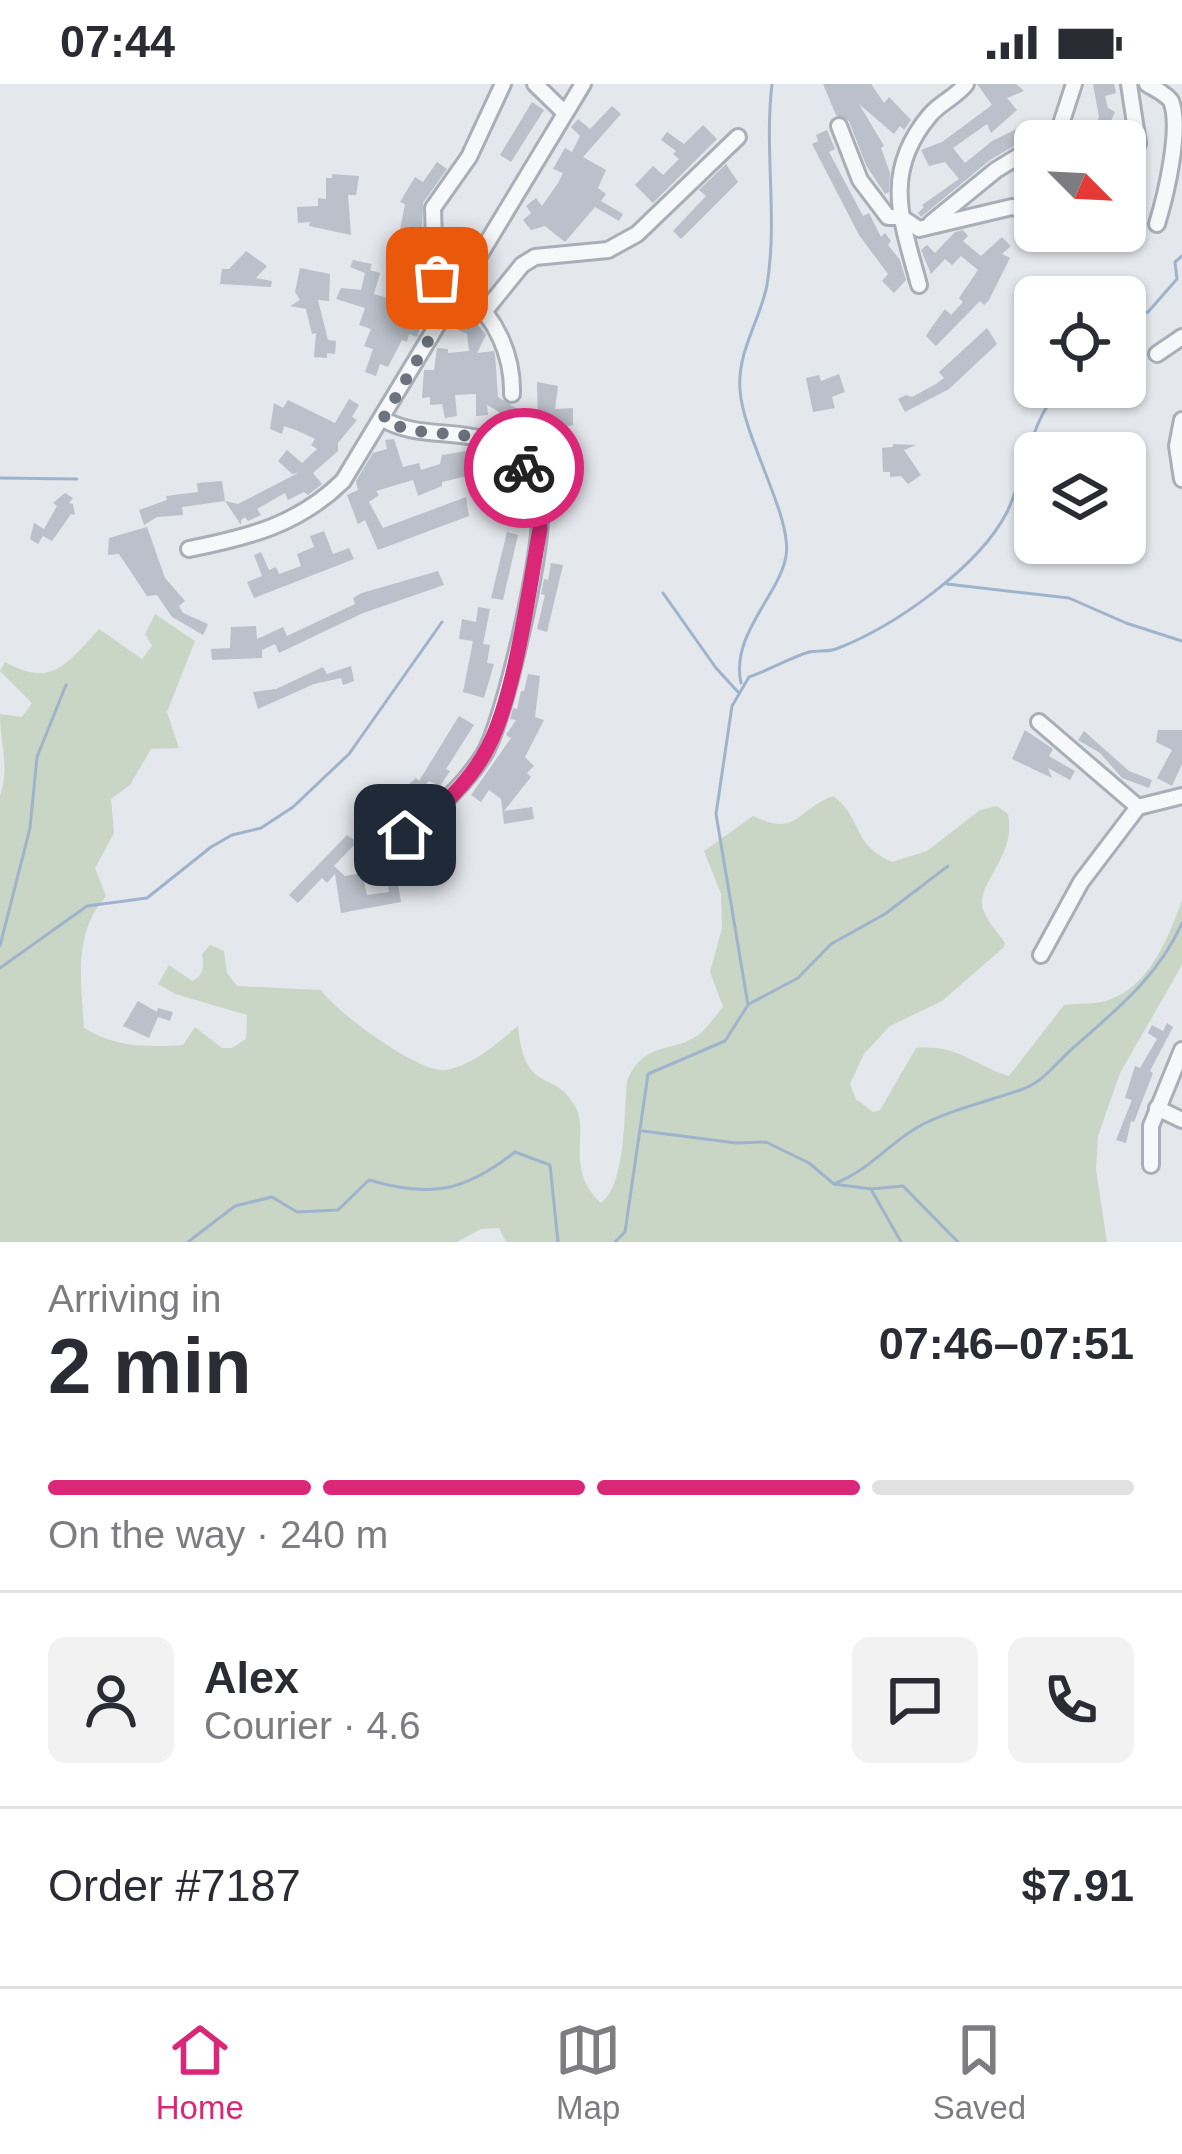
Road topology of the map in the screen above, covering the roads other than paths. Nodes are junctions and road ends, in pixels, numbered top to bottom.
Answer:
1 (503, 84) edge
2 (536, 84) edge
3 (583, 84) edge
4 (966, 84) edge
5 (1074, 84) edge
6 (1129, 84) edge
7 (1147, 84) edge
8 (565, 113) junction
9 (1062, 120) edge
10 (1134, 120) edge
11 (838, 127) dead end
12 (738, 137) dead end
13 (1014, 159) edge
14 (1014, 207) edge
15 (901, 217) junction
16 (1157, 224) dead end
17 (927, 227) junction
18 (919, 285) dead end
19 (459, 288) junction
20 (484, 312) junction
21 (1182, 337) edge
22 (1157, 355) dead end
23 (512, 394) dead end
24 (383, 419) junction
25 (1182, 420) edge
26 (1182, 478) edge
27 (190, 549) dead end
28 (1039, 722) dead end
29 (1182, 796) edge
30 (1138, 807) junction
31 (382, 850) dead end
32 (1041, 955) dead end
33 (1182, 1050) edge
34 (1156, 1108) junction
35 (1182, 1120) edge
36 (1151, 1165) dead end

1 - 19 street
2 - 8 street
3 - 8 street
4 - 15 street
5 - 9 street
6 - 10 street
7 - 16 street
8 - 19 street
11 - 15 street
12 - 20 street
13 - 17 street
14 - 17 street
15 - 17 street
15 - 18 street
19 - 20 street
19 - 24 street
20 - 23 street
21 - 22 street
24 - 27 street
24 - 31 street
25 - 26 street
28 - 30 street
29 - 30 street
30 - 32 street
33 - 34 street
34 - 35 street
34 - 36 street

